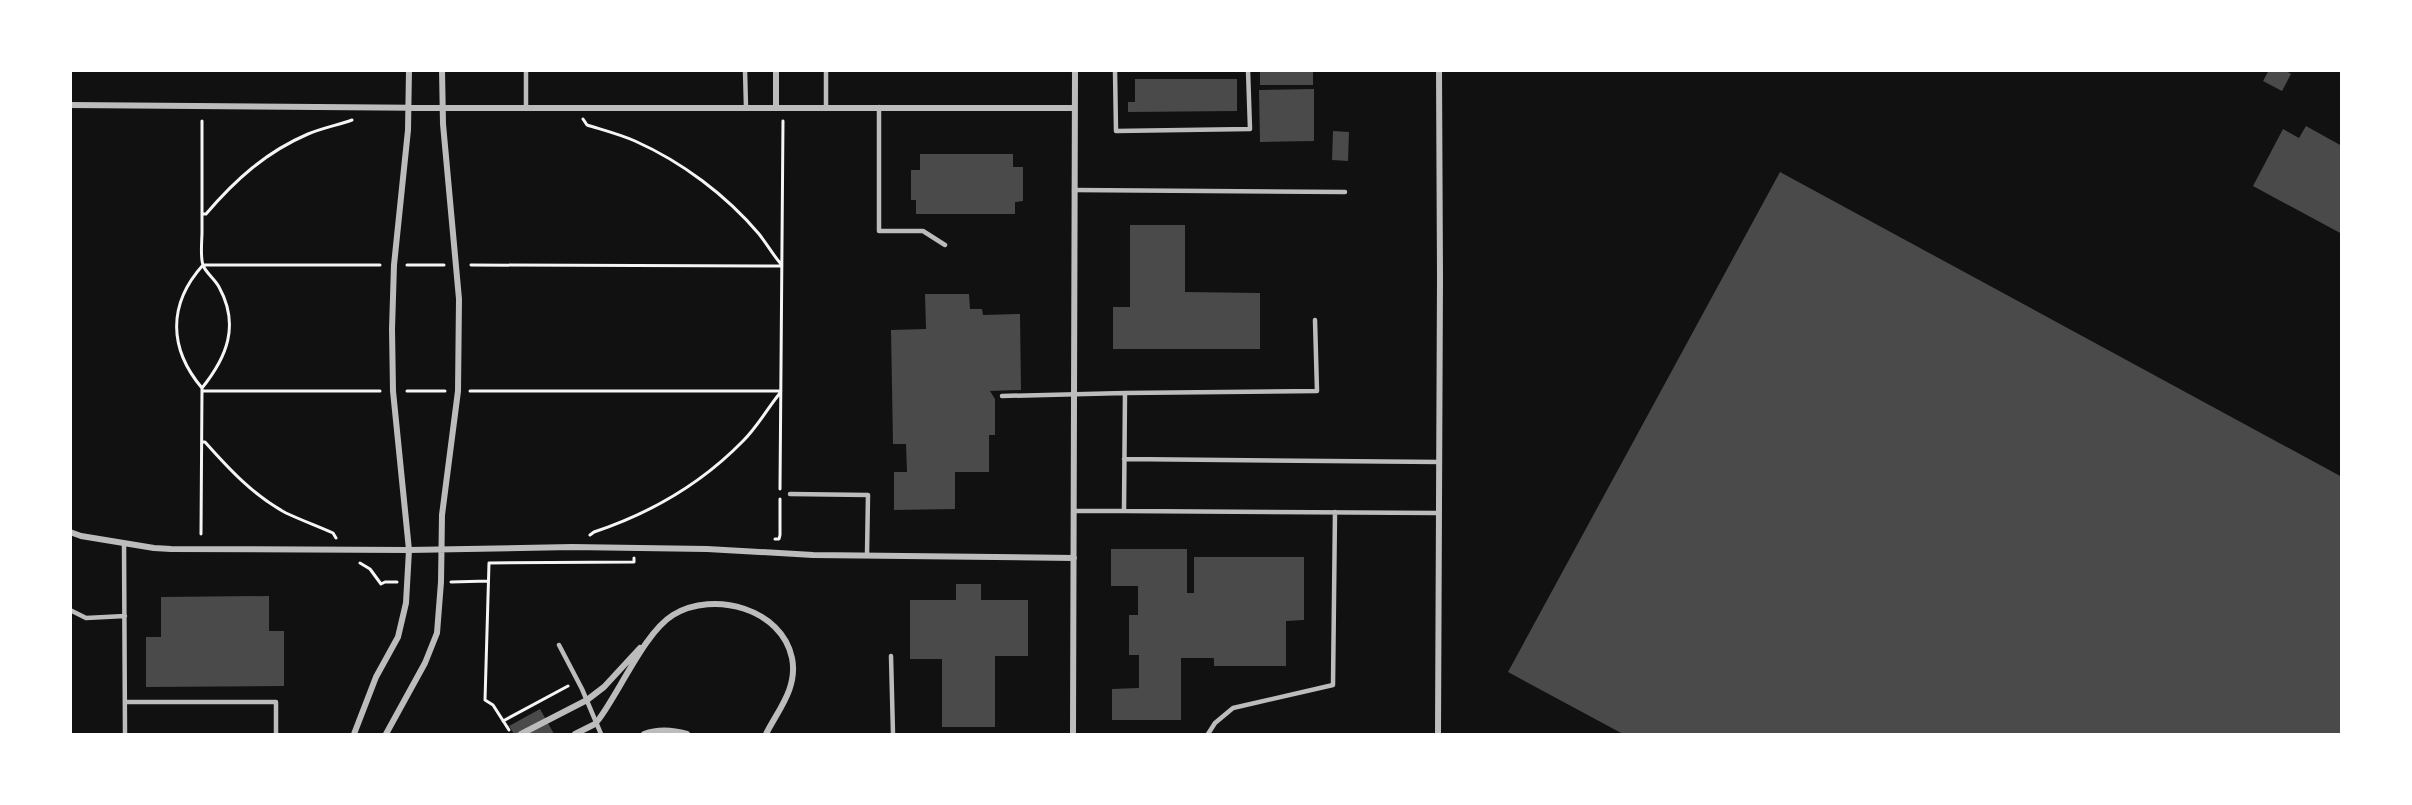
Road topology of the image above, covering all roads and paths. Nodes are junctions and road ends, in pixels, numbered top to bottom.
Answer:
1 (410, 70) edge
2 (442, 70) edge
3 (526, 70) edge
4 (745, 70) edge
5 (776, 70) edge
6 (826, 70) edge
7 (1075, 70) edge
8 (1115, 70) edge
9 (1248, 70) edge
10 (1439, 70) edge
11 (70, 105) edge
12 (583, 107) junction
13 (746, 107) junction
14 (780, 107) junction
15 (826, 107) junction
16 (879, 107) junction
17 (409, 108) junction
18 (442, 108) junction
19 (526, 108) junction
20 (1074, 108) junction
21 (353, 118) dead end
22 (202, 122) dead end
23 (1074, 190) junction
24 (1345, 192) dead end
25 (202, 214) junction
26 (945, 245) dead end
27 (202, 265) junction
28 (380, 265) dead end
29 (407, 265) dead end
30 (444, 265) dead end
31 (471, 265) dead end
32 (782, 266) junction
33 (1315, 320) dead end
34 (202, 390) junction
35 (380, 391) dead end
36 (407, 392) dead end
37 (445, 392) dead end
38 (470, 392) dead end
39 (781, 392) junction
40 (1074, 393) junction
41 (1125, 393) junction
42 (1002, 396) dead end
43 (202, 442) junction
44 (1124, 459) junction
45 (1440, 462) junction
46 (790, 494) dead end
47 (1074, 511) junction
48 (1124, 511) junction
49 (1335, 512) junction
50 (1437, 513) junction
51 (70, 532) edge
52 (201, 534) dead end
53 (579, 535) dead end
54 (590, 535) junction
55 (601, 535) dead end
56 (768, 539) dead end
57 (124, 543) junction
58 (336, 549) junction
59 (441, 549) junction
60 (634, 549) junction
61 (409, 550) junction
62 (867, 555) junction
63 (1074, 558) junction
64 (355, 561) dead end
65 (488, 581) junction
66 (407, 582) junction
67 (441, 582) junction
68 (70, 610) edge
69 (124, 616) junction
70 (649, 639) junction
71 (559, 645) dead end
72 (891, 656) dead end
73 (578, 681) junction
74 (586, 700) junction
75 (124, 702) junction
76 (503, 721) junction
77 (595, 724) junction
78 (124, 735) edge
79 (276, 735) edge
80 (354, 735) edge
81 (386, 735) edge
82 (511, 735) edge
83 (521, 735) edge
84 (575, 735) edge
85 (601, 735) edge
86 (644, 735) edge
87 (687, 735) edge
88 (766, 735) edge
89 (893, 735) edge
90 (1073, 735) edge
91 (1208, 735) edge
92 (1438, 735) edge

1 - 17 street
2 - 18 street
3 - 19 lane
4 - 13 lane
5 - 14 street
6 - 15 lane
7 - 20 street
8 - 9 lane
10 - 45 street
11 - 17 street
12 - 13 street
12 - 19 street
12 - 32 path
13 - 14 street
14 - 15 street
14 - 32 path
15 - 16 street
16 - 20 street
16 - 26 lane
17 - 18 street
17 - 61 street
18 - 19 street
18 - 59 street
20 - 23 street
21 - 25 path
22 - 25 path
23 - 24 lane
23 - 40 street
25 - 27 path
27 - 28 path
27 - 34 path
27 - 34 path
29 - 30 path
31 - 32 path
32 - 39 path
33 - 41 lane
34 - 35 path
34 - 43 path
36 - 37 path
38 - 39 path
39 - 54 path
39 - 56 path
40 - 41 lane
40 - 42 lane
40 - 47 street
41 - 44 lane
43 - 52 path
43 - 58 path
44 - 45 lane
44 - 48 lane
45 - 50 street
46 - 62 lane
47 - 48 lane
47 - 63 street
48 - 49 lane
49 - 50 lane
49 - 91 lane
50 - 92 street
51 - 57 street
53 - 54 path
54 - 55 path
57 - 58 street
57 - 69 lane
58 - 61 street
59 - 60 street
59 - 61 street
59 - 67 street
60 - 62 street
60 - 65 path
61 - 66 street
62 - 63 street
63 - 90 street
64 - 66 path
65 - 67 path
65 - 76 path
66 - 80 street
67 - 81 street
68 - 69 lane
69 - 75 lane
70 - 74 street
70 - 77 street
70 - 88 street
71 - 73 lane
72 - 89 lane
73 - 74 lane
73 - 76 path
74 - 77 lane
74 - 83 street
75 - 78 lane
75 - 79 lane
76 - 82 path
77 - 84 street
77 - 85 lane
86 - 87 street

